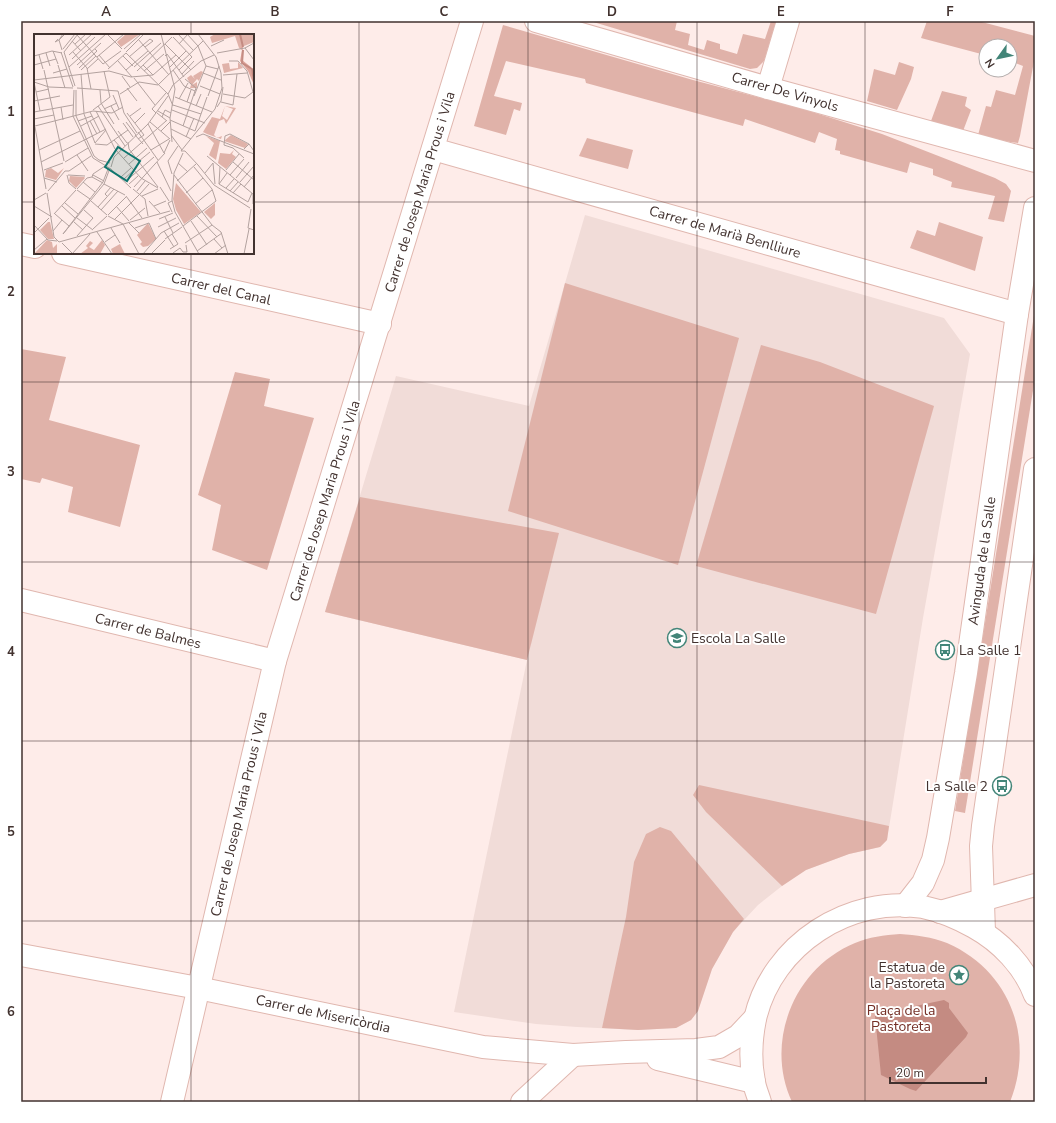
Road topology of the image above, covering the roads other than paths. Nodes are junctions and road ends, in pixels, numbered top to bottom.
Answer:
1 (472, 21) edge
2 (536, 21) edge
3 (788, 21) edge
4 (768, 88) junction
5 (433, 149) junction
6 (1035, 161) edge
7 (1035, 208) edge
8 (21, 244) edge
9 (34, 247) edge
10 (67, 254) edge
11 (1018, 314) junction
12 (380, 324) junction
13 (1035, 469) edge
14 (21, 600) edge
15 (275, 661) junction
16 (1035, 885) edge
17 (982, 900) junction
18 (905, 906) junction
19 (940, 912) junction
20 (984, 932) junction
21 (21, 955) edge
22 (198, 988) junction
23 (1034, 990) edge
24 (755, 1018) junction
25 (626, 1052) junction
26 (573, 1056) junction
27 (754, 1082) junction
28 (172, 1102) edge
29 (522, 1102) edge
30 (760, 1102) edge

1 - 5 street, Carrer de Josep Maria Prous i Vila
2 - 4 street, Carrer De Vinyols
3 - 4 street
4 - 6 street, Carrer De Vinyols
5 - 11 street, Carrer de Marià Benlliure
5 - 12 street, Carrer de Josep Maria Prous i Vila
7 - 11 street, Avinguda de la Salle
8 - 9 street
10 - 12 street, Carrer del Canal
11 - 18 street, Avinguda de la Salle
12 - 15 street, Carrer de Josep Maria Prous i Vila
13 - 17 street
14 - 15 street, Carrer de Balmes
15 - 22 street, Carrer de Josep Maria Prous i Vila
16 - 17 street
17 - 19 street
17 - 20 street
18 - 19 street
18 - 24 street
19 - 20 street
20 - 23 street
21 - 22 street, Carrer de Misericòrdia
22 - 26 street, Carrer de Misericòrdia
22 - 28 street, Carrer de Josep Maria Prous i Vila
24 - 25 street, Carrer de Misericòrdia
24 - 27 street
25 - 26 street, Carrer de Misericòrdia
25 - 27 street, Carrer de Misericòrdia
26 - 29 street
27 - 30 street

